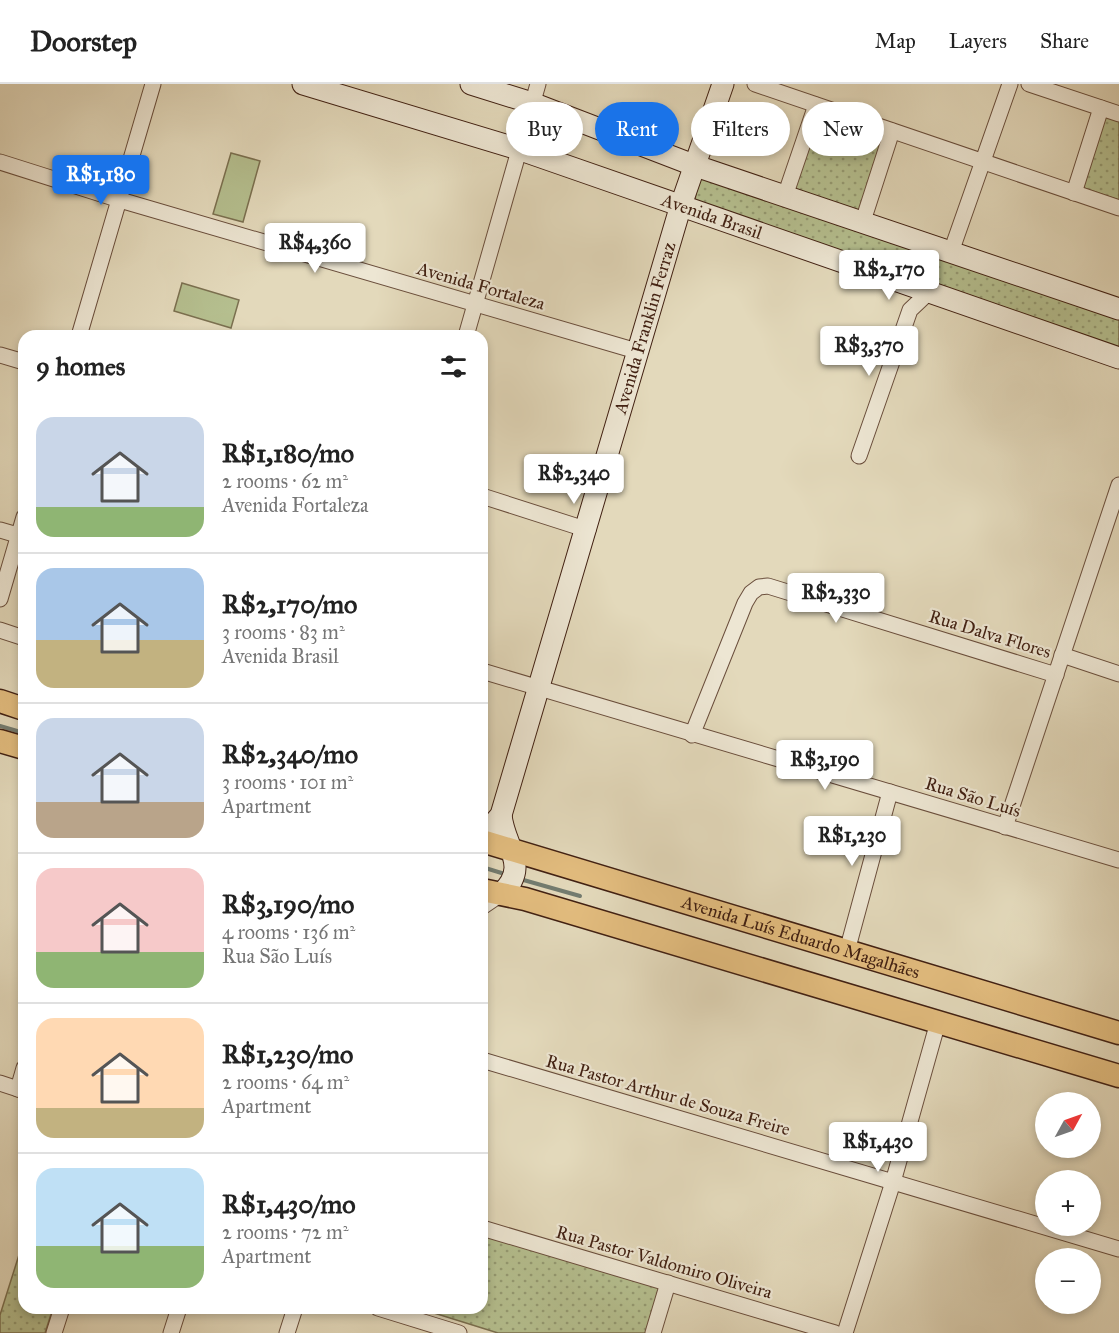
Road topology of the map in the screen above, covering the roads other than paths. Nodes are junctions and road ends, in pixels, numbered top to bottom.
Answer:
1 (153, 84) edge
2 (303, 84) edge
3 (471, 84) edge
4 (723, 84) edge
5 (755, 84) edge
6 (1010, 84) edge
7 (1029, 84) edge
8 (535, 94) edge
9 (807, 102) edge
10 (1101, 108) junction
11 (1119, 114) edge
12 (884, 128) edge
13 (892, 131) junction
14 (506, 145) edge
15 (802, 146) edge
16 (516, 156) edge
17 (538, 156) edge
18 (0, 162) edge
19 (983, 162) junction
20 (696, 166) junction
21 (1074, 194) junction
22 (785, 196) junction
23 (120, 200) junction
24 (681, 206) junction
25 (1119, 208) edge
26 (863, 221) junction
27 (951, 252) junction
28 (900, 281) junction
29 (929, 292) junction
30 (475, 305) junction
31 (1119, 309) edge
32 (910, 310) junction
33 (80, 330) edge
34 (468, 330) edge
35 (640, 352) junction
36 (0, 355) edge
37 (1119, 358) edge
38 (18, 360) edge
39 (859, 456) dead end
40 (1119, 485) edge
41 (488, 498) edge
42 (1114, 513) edge
43 (0, 530) edge
44 (588, 530) junction
45 (18, 535) edge
46 (18, 545) edge
47 (0, 599) edge
48 (0, 630) edge
49 (18, 636) edge
50 (1062, 655) junction
51 (488, 673) edge
52 (1119, 674) edge
53 (1056, 675) junction
54 (540, 688) junction
55 (0, 701) edge
56 (18, 707) edge
57 (692, 735) junction
58 (0, 741) edge
59 (18, 746) edge
60 (890, 792) junction
61 (501, 815) junction
62 (1005, 827) junction
63 (488, 830) edge
64 (488, 844) edge
65 (514, 855) junction
66 (1119, 860) edge
67 (496, 891) edge
68 (847, 951) junction
69 (939, 1022) junction
70 (1119, 1033) edge
71 (488, 1062) edge
72 (1119, 1076) edge
73 (0, 1083) edge
74 (18, 1089) edge
75 (893, 1182) junction
76 (488, 1230) edge
77 (1119, 1249) edge
78 (668, 1282) junction
79 (60, 1314) edge
80 (177, 1314) edge
81 (293, 1314) edge
82 (393, 1314) edge
83 (408, 1320) edge
84 (54, 1333) edge
85 (171, 1333) edge
86 (287, 1333) edge
87 (459, 1333) edge
88 (652, 1333) edge
89 (835, 1333) edge
90 (845, 1333) edge

1 - 23 street
2 - 14 main road, Avenida Brasil
3 - 8 main road
4 - 20 main road, Avenida Franklin Ferraz
5 - 9 street
6 - 19 street
7 - 10 street
8 - 20 main road
10 - 11 street
10 - 21 street
12 - 13 street
13 - 19 street
13 - 26 street
15 - 22 street
16 - 30 street
17 - 24 main road, Avenida Brasil
18 - 23 street, Avenida Fortaleza
19 - 21 street
19 - 27 street
20 - 22 main road
20 - 24 main road, Avenida Franklin Ferraz
21 - 25 street
22 - 26 main road
23 - 30 street, Avenida Fortaleza
23 - 33 street
24 - 28 main road, Avenida Brasil
24 - 35 main road, Avenida Franklin Ferraz
26 - 27 main road
27 - 31 main road
28 - 29 main road, Avenida Brasil
28 - 32 street
29 - 32 street
29 - 37 main road, Avenida Brasil
30 - 34 street
30 - 35 street, Avenida Fortaleza
32 - 39 street
35 - 44 main road, Avenida Franklin Ferraz
36 - 38 street
40 - 42 street
41 - 44 street
42 - 50 street
43 - 45 street
44 - 54 main road, Avenida Franklin Ferraz
46 - 47 street
48 - 49 street
50 - 52 street
50 - 53 street
51 - 54 street, Rua São Luís
53 - 57 street, Rua Dalva Flores
53 - 62 street
54 - 57 street, Rua São Luís
54 - 61 main road, Avenida Franklin Ferraz
55 - 56 main road
57 - 60 street, Rua São Luís
58 - 59 main road
60 - 62 street, Rua São Luís
60 - 68 street
61 - 63 main road
61 - 65 main road
62 - 66 street, Rua São Luís
64 - 65 main road, Avenida Luís Eduardo Magalhães
65 - 67 main road
65 - 68 main road, Avenida Luís Eduardo Magalhães
67 - 69 main road
68 - 70 main road, Avenida Luís Eduardo Magalhães
69 - 72 main road
69 - 75 street
71 - 75 street, Rua Pastor Arthur de Souza Freire
73 - 74 street
75 - 77 street, Rua Pastor Arthur de Souza Freire
75 - 90 street
76 - 78 street, Rua Pastor Valdomiro Oliveira
78 - 88 street
78 - 89 street, Rua Pastor Valdomiro Oliveira
79 - 84 street
80 - 85 street
81 - 86 street
82 - 83 street
83 - 87 street

